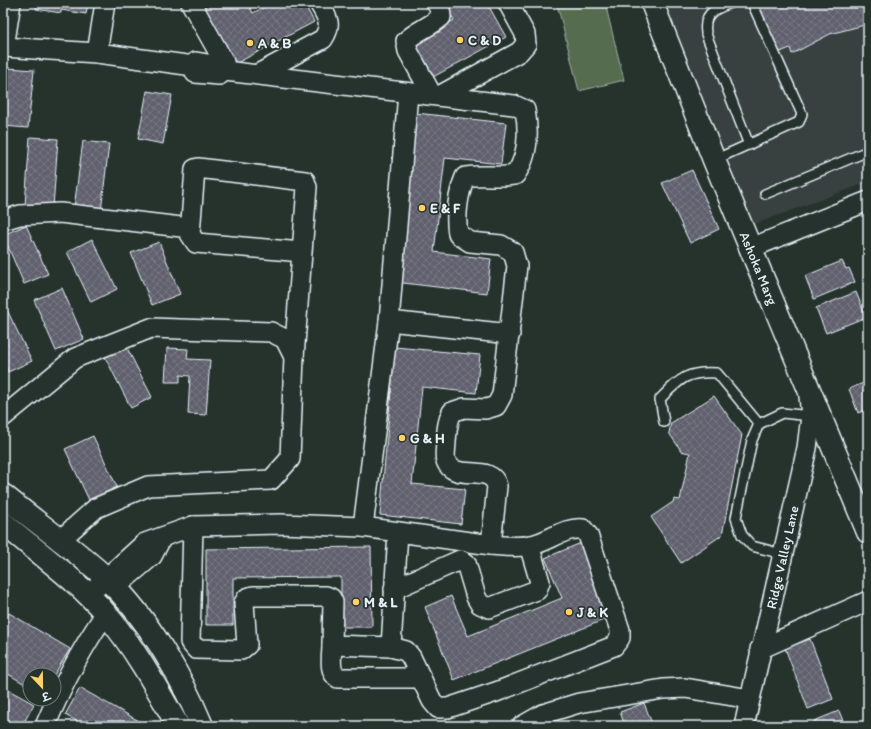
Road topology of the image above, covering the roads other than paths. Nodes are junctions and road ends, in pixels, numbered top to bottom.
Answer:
1 (11, 3) edge
2 (105, 3) edge
3 (191, 3) edge
4 (319, 3) edge
5 (436, 3) edge
6 (508, 3) edge
7 (652, 3) edge
8 (731, 3) edge
9 (752, 3) edge
10 (4, 47) edge
11 (97, 53) junction
12 (224, 71) junction
13 (258, 74) junction
14 (408, 94) junction
15 (436, 96) junction
16 (749, 145) junction
17 (868, 151) edge
18 (714, 160) junction
19 (765, 194) dead end
20 (868, 201) edge
21 (3, 220) edge
22 (190, 228) junction
23 (750, 248) junction
24 (302, 252) junction
25 (389, 321) junction
26 (510, 334) junction
27 (294, 357) junction
28 (808, 387) junction
29 (811, 416) junction
30 (3, 417) edge
31 (664, 422) dead end
32 (759, 424) junction
33 (3, 495) edge
34 (3, 523) edge
35 (194, 526) junction
36 (363, 527) junction
37 (398, 532) junction
38 (868, 532) edge
39 (59, 541) junction
40 (491, 545) junction
41 (529, 545) junction
42 (782, 554) junction
43 (111, 583) junction
44 (394, 589) junction
45 (868, 601) edge
46 (96, 604) junction
47 (332, 645) junction
48 (391, 647) junction
49 (760, 649) junction
50 (421, 678) junction
51 (750, 699) junction
52 (45, 726) edge
53 (178, 726) edge
54 (202, 726) edge
55 (522, 726) edge
56 (744, 726) edge

1 - 10 street
2 - 11 street
3 - 12 street
4 - 13 street
5 - 15 street
6 - 15 street
7 - 18 street, Ashoka Marg
8 - 16 lane
9 - 16 lane
10 - 11 street
11 - 12 street
12 - 13 street
13 - 14 street
14 - 15 street
14 - 25 street
15 - 26 street
16 - 18 lane
17 - 19 lane
18 - 23 street, Ashoka Marg
20 - 23 street
21 - 22 street
22 - 24 street
22 - 24 street
23 - 28 street, Ashoka Marg
24 - 27 street
25 - 26 street
25 - 36 street
26 - 40 street
27 - 30 street
27 - 39 street
28 - 29 street, Ridge Valley Lane
28 - 38 street, Ashoka Marg
29 - 32 lane
29 - 42 street, Ridge Valley Lane
31 - 32 lane
32 - 42 lane
33 - 39 street
34 - 46 street
35 - 36 street
35 - 43 street
35 - 47 street
36 - 37 street
37 - 40 street
37 - 44 street
39 - 43 street
40 - 41 street
41 - 44 street
41 - 50 street
42 - 49 street, Ridge Valley Lane
43 - 46 street
43 - 54 street
44 - 48 street
45 - 49 street
46 - 52 street
46 - 53 street
47 - 48 street
47 - 50 street
48 - 50 street
49 - 51 street, Ridge Valley Lane
51 - 55 street
51 - 56 street, Ridge Valley Lane

